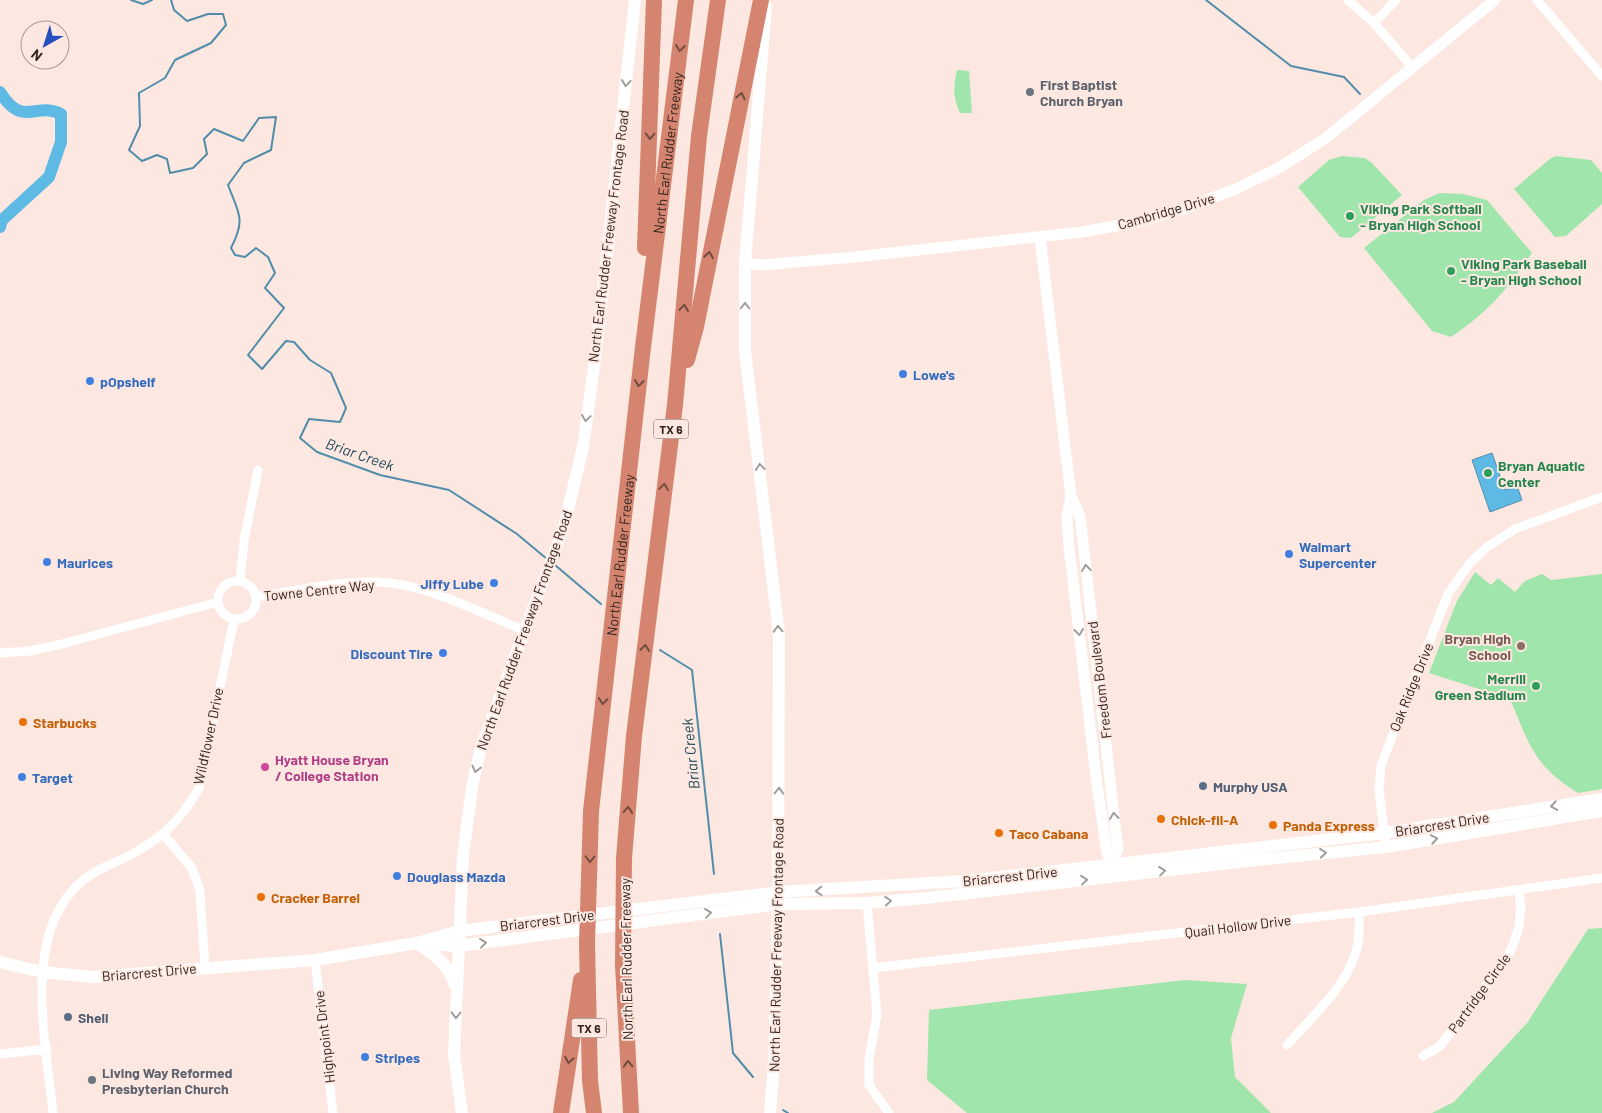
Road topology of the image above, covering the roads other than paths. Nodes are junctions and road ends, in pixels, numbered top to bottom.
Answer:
1 (636, 0) edge
2 (654, 0) edge
3 (686, 0) edge
4 (718, 0) edge
5 (761, 0) edge
6 (767, 0) edge
7 (1348, 0) edge
8 (1396, 0) edge
9 (1495, 0) edge
10 (1537, 0) edge
11 (1374, 23) junction
12 (1413, 68) junction
13 (1602, 76) edge
14 (1040, 237) junction
15 (745, 263) junction
16 (643, 347) junction
17 (675, 405) junction
18 (258, 470) dead end
19 (1071, 496) junction
20 (1602, 497) edge
21 (240, 581) junction
22 (256, 596) junction
23 (1089, 597) junction
24 (1075, 599) junction
25 (218, 602) junction
26 (234, 620) junction
27 (524, 630) junction
28 (0, 653) edge
29 (1098, 671) junction
30 (1084, 672) junction
31 (1105, 734) junction
32 (1091, 736) junction
33 (1602, 799) edge
34 (1602, 811) edge
35 (1384, 833) junction
36 (163, 834) junction
37 (1386, 848) junction
38 (1111, 863) junction
39 (1113, 877) junction
40 (1602, 878) edge
41 (1519, 890) junction
42 (778, 898) junction
43 (867, 903) junction
44 (1359, 912) junction
45 (661, 913) junction
46 (459, 931) junction
47 (417, 943) junction
48 (588, 943) junction
49 (458, 946) junction
50 (315, 960) junction
51 (0, 962) edge
52 (205, 967) junction
53 (873, 968) junction
54 (42, 972) junction
55 (456, 992) junction
56 (1287, 1045) dead end
57 (47, 1049) junction
58 (0, 1054) edge
59 (1423, 1056) dead end
60 (54, 1113) edge
61 (333, 1113) edge
62 (462, 1113) edge
63 (561, 1113) edge
64 (594, 1113) edge
65 (631, 1113) edge
66 (770, 1113) edge
67 (889, 1113) edge

1 -> 27 main road, North Earl Rudder Freeway Frontage Road
2 -> 16 highway
3 -> 16 highway, North Earl Rudder Freeway / TX 6
17 -> 4 highway, North Earl Rudder Freeway / TX 6
17 -> 5 highway
6 - 15 main road, North Earl Rudder Freeway Frontage Road
7 - 11 street
8 - 11 street
9 - 12 street, Cambridge Drive
10 - 13 street
11 - 12 street
12 - 14 street, Cambridge Drive
14 - 15 street, Cambridge Drive
14 - 19 street, Freedom Boulevard
42 -> 15 main road, North Earl Rudder Freeway Frontage Road
16 -> 48 highway, North Earl Rudder Freeway / TX 6
65 -> 17 highway, North Earl Rudder Freeway / TX 6
18 - 21 street
23 -> 19 street, Freedom Boulevard
19 - 24 street, Freedom Boulevard
20 - 35 street, Oak Ridge Drive
21 - 22 street
21 - 25 street
22 - 26 street
22 - 27 street, Towne Centre Way
23 - 24 street
23 - 29 street, Freedom Boulevard
24 -> 30 street, Freedom Boulevard
25 - 26 street
25 - 28 street
26 - 36 street, Wildflower Drive
27 -> 46 main road, North Earl Rudder Freeway Frontage Road
29 - 30 street
29 - 31 street, Freedom Boulevard
30 - 32 street, Freedom Boulevard
31 - 32 street
38 -> 31 street, Freedom Boulevard
32 - 38 street, Freedom Boulevard
33 -> 35 main road, Briarcrest Drive
37 -> 34 main road, Briarcrest Drive
35 - 37 street, Oak Ridge Drive
35 - 38 main road, Briarcrest Drive
36 - 52 street
36 - 54 street, Wildflower Drive
39 -> 37 main road, Briarcrest Drive
38 - 39 street, Freedom Boulevard
38 -> 42 main road, Briarcrest Drive
43 -> 39 main road, Briarcrest Drive
40 - 41 street, Quail Hollow Drive
41 - 44 street, Quail Hollow Drive
41 - 59 street, Partridge Circle
42 - 43 main road, Briarcrest Drive
42 - 45 main road, Briarcrest Drive
42 - 66 main road, North Earl Rudder Freeway Frontage Road
43 - 53 street
44 - 53 street, Quail Hollow Drive
44 - 56 street
45 - 46 main road, Briarcrest Drive
49 -> 45 main road, Briarcrest Drive
46 - 47 main road, Briarcrest Drive
46 - 49 main road, North Earl Rudder Freeway Frontage Road
47 - 49 main road, Briarcrest Drive
47 - 50 main road, Briarcrest Drive
47 - 55 main road
48 -> 63 highway
48 - 64 highway, North Earl Rudder Freeway / TX 6
49 - 55 main road, North Earl Rudder Freeway Frontage Road
50 - 52 main road, Briarcrest Drive
50 - 61 street, Highpoint Drive
51 - 54 main road, Briarcrest Drive
52 - 54 main road, Briarcrest Drive
53 - 67 street
54 - 57 street, Wildflower Drive
55 -> 62 main road, North Earl Rudder Freeway Frontage Road
57 - 58 street
57 - 60 street, Wildflower Drive

